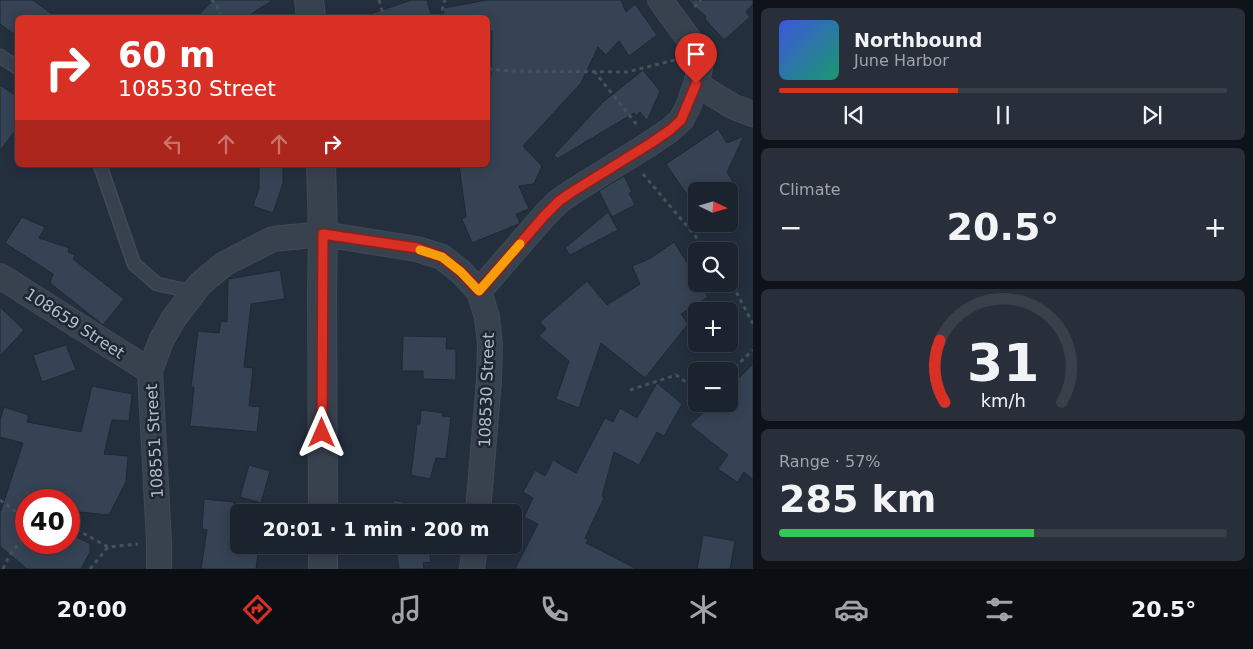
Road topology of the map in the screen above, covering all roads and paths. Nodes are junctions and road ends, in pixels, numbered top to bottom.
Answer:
1 (211, 0) edge
2 (309, 0) edge
3 (379, 0) edge
4 (445, 0) edge
5 (660, 0) edge
6 (221, 15) edge
7 (311, 15) edge
8 (383, 15) edge
9 (441, 15) edge
10 (698, 55) junction
11 (0, 56) edge
12 (15, 66) edge
13 (490, 69) edge
14 (594, 71) junction
15 (696, 84) junction
16 (753, 114) edge
17 (651, 143) junction
18 (628, 156) junction
19 (101, 167) edge
20 (321, 167) edge
21 (323, 234) junction
22 (700, 242) edge
23 (0, 276) edge
24 (479, 291) junction
25 (194, 292) junction
26 (736, 292) edge
27 (753, 323) edge
28 (753, 350) edge
29 (738, 364) edge
30 (150, 371) junction
31 (688, 382) edge
32 (630, 390) dead end
33 (0, 500) edge
34 (323, 504) edge
35 (479, 504) edge
36 (15, 511) edge
37 (80, 531) edge
38 (15, 547) edge
39 (323, 554) edge
40 (474, 554) edge
41 (3, 569) edge
42 (90, 569) edge
43 (159, 569) edge
44 (323, 569) edge
45 (472, 569) edge

1 - 6 path
2 - 7 street
3 - 8 path
4 - 9 path
5 - 10 street
10 - 14 path
10 - 15 street
11 - 12 lane
13 - 14 path
14 - 17 path
15 - 16 street
15 - 17 street
17 - 18 street
18 - 22 path
18 - 24 street
19 - 25 lane
20 - 21 street
21 - 24 street, 108530 Street
21 - 25 street, 108551 Street
21 - 34 street
23 - 30 street, 108659 Street
24 - 35 street, 108530 Street
25 - 30 street, 108551 Street
26 - 27 path
28 - 29 path
30 - 43 street, 108551 Street
31 - 32 path
33 - 36 path
37 - 42 path
38 - 41 path
39 - 44 street
40 - 45 street

